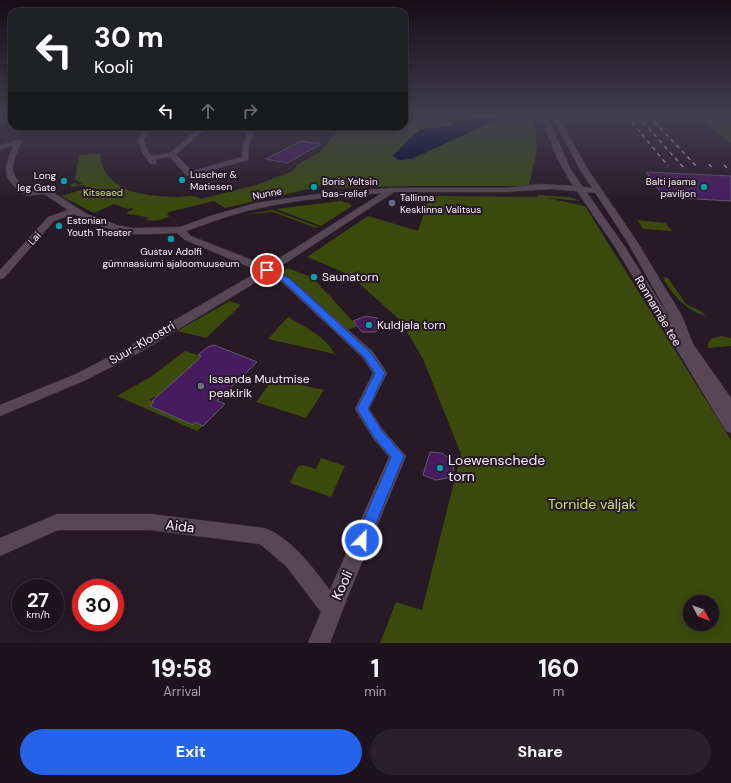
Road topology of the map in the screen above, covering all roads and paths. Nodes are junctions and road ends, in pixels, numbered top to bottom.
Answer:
1 (18, 146) edge
2 (143, 146) edge
3 (182, 146) edge
4 (246, 146) edge
5 (556, 146) edge
6 (572, 146) edge
7 (172, 155) junction
8 (392, 190) junction
9 (598, 191) junction
10 (582, 192) junction
11 (74, 211) junction
12 (181, 230) junction
13 (275, 265) junction
14 (0, 276) edge
15 (731, 409) edge
16 (0, 411) edge
17 (731, 427) edge
18 (0, 547) edge
19 (331, 609) junction
20 (319, 643) edge

1 - 11 street, Nunne
2 - 7 street
3 - 7 street
4 - 7 street
5 - 10 street, Rannamäe tee
6 - 9 street, Rannamäe tee
8 - 10 street, Nunne
8 - 12 street, Nunne
8 - 13 street, Suur-Kloostri
9 - 10 street, Nunne
9 - 15 street, Rannamäe tee
10 - 17 street, Rannamäe tee
11 - 12 street, Nunne
11 - 14 street, Lai
12 - 13 street
13 - 16 street, Suur-Kloostri
13 - 19 street, Kooli
18 - 19 street, Aida
19 - 20 street

